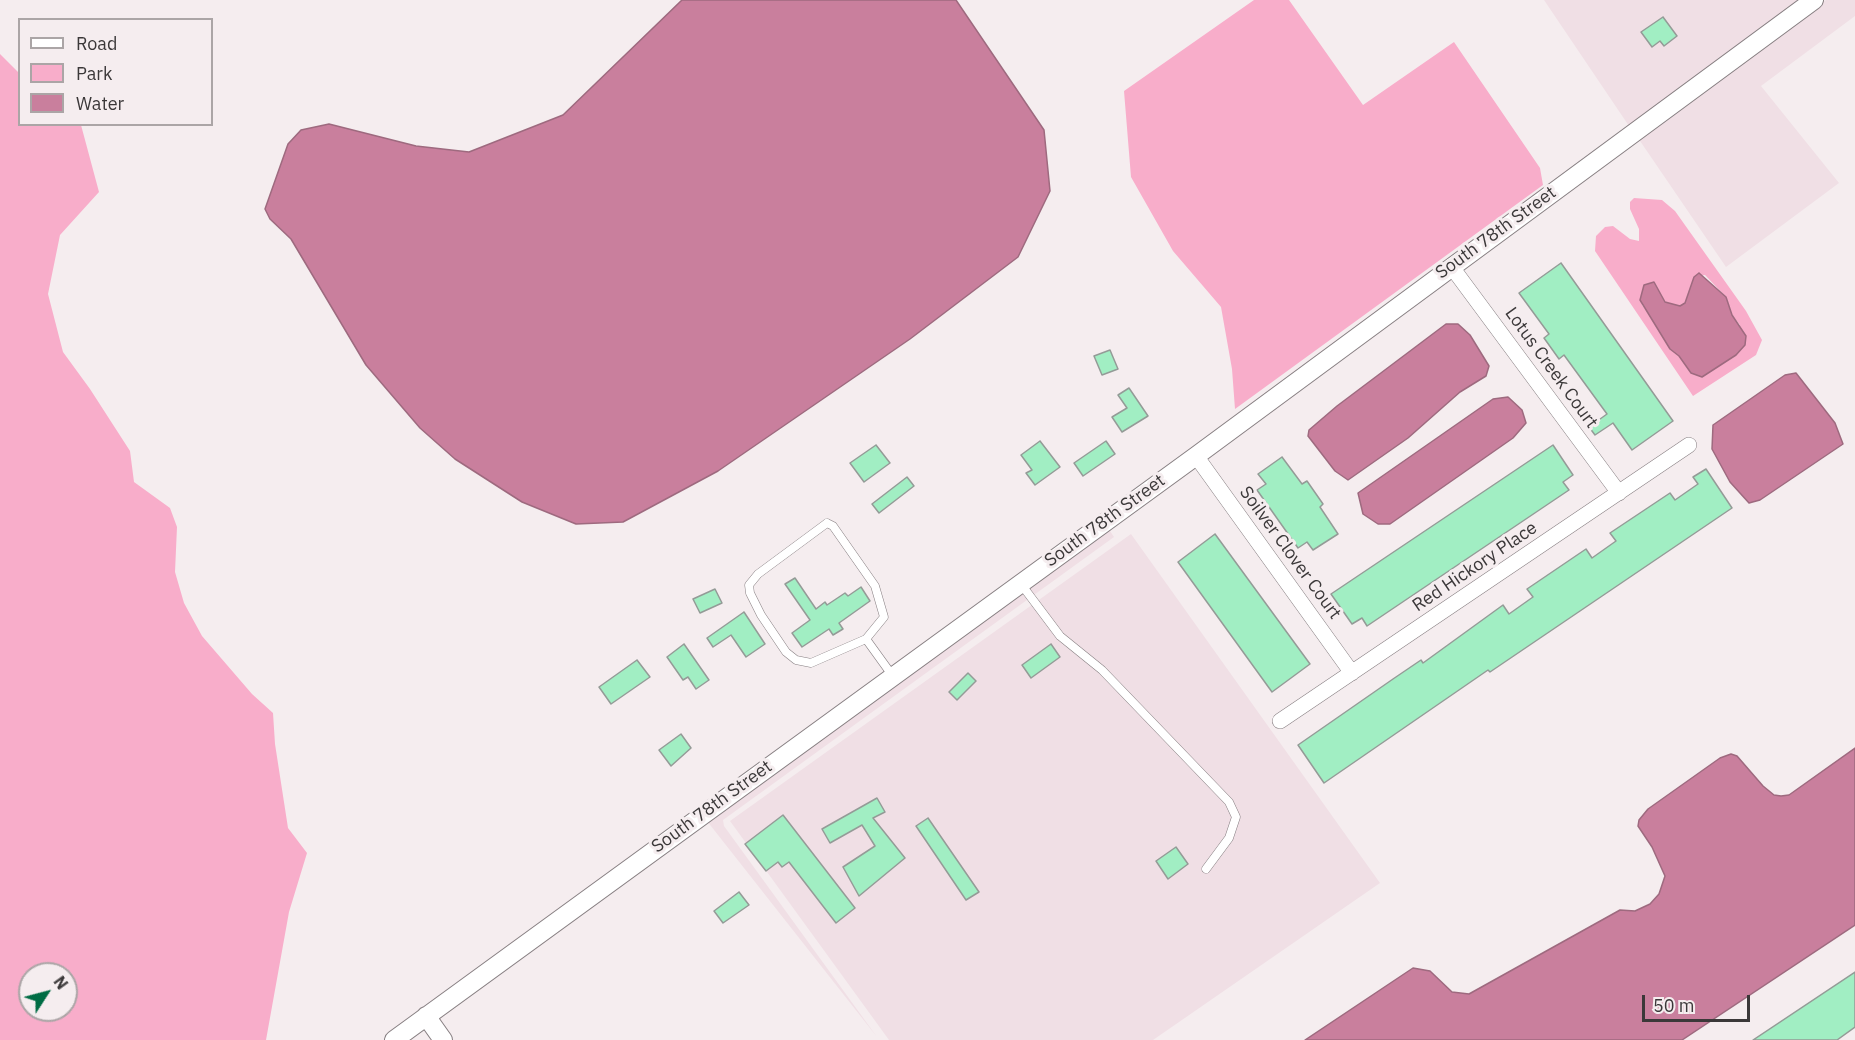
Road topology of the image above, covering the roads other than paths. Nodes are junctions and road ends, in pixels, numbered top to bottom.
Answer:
1 (1814, 0) edge
2 (1452, 266) junction
3 (1689, 445) dead end
4 (1196, 456) junction
5 (1619, 493) junction
6 (1020, 583) junction
7 (866, 639) junction
8 (1352, 673) junction
9 (892, 675) junction
10 (1281, 721) dead end
11 (1206, 869) dead end
12 (426, 1016) junction
13 (405, 1037) edge
14 (443, 1040) edge

1 - 2 street, South 78th Street
2 - 4 street, South 78th Street
2 - 5 street, Lotus Creek Court
3 - 5 street, Red Hickory Place
4 - 6 street, South 78th Street
4 - 8 street, Soilver Clover Court
5 - 8 street, Red Hickory Place
6 - 9 street, South 78th Street
6 - 11 lane
7 - 7 lane
7 - 9 lane
8 - 10 street, Red Hickory Place
9 - 12 street, South 78th Street
12 - 13 street, South 78th Street
12 - 14 street

